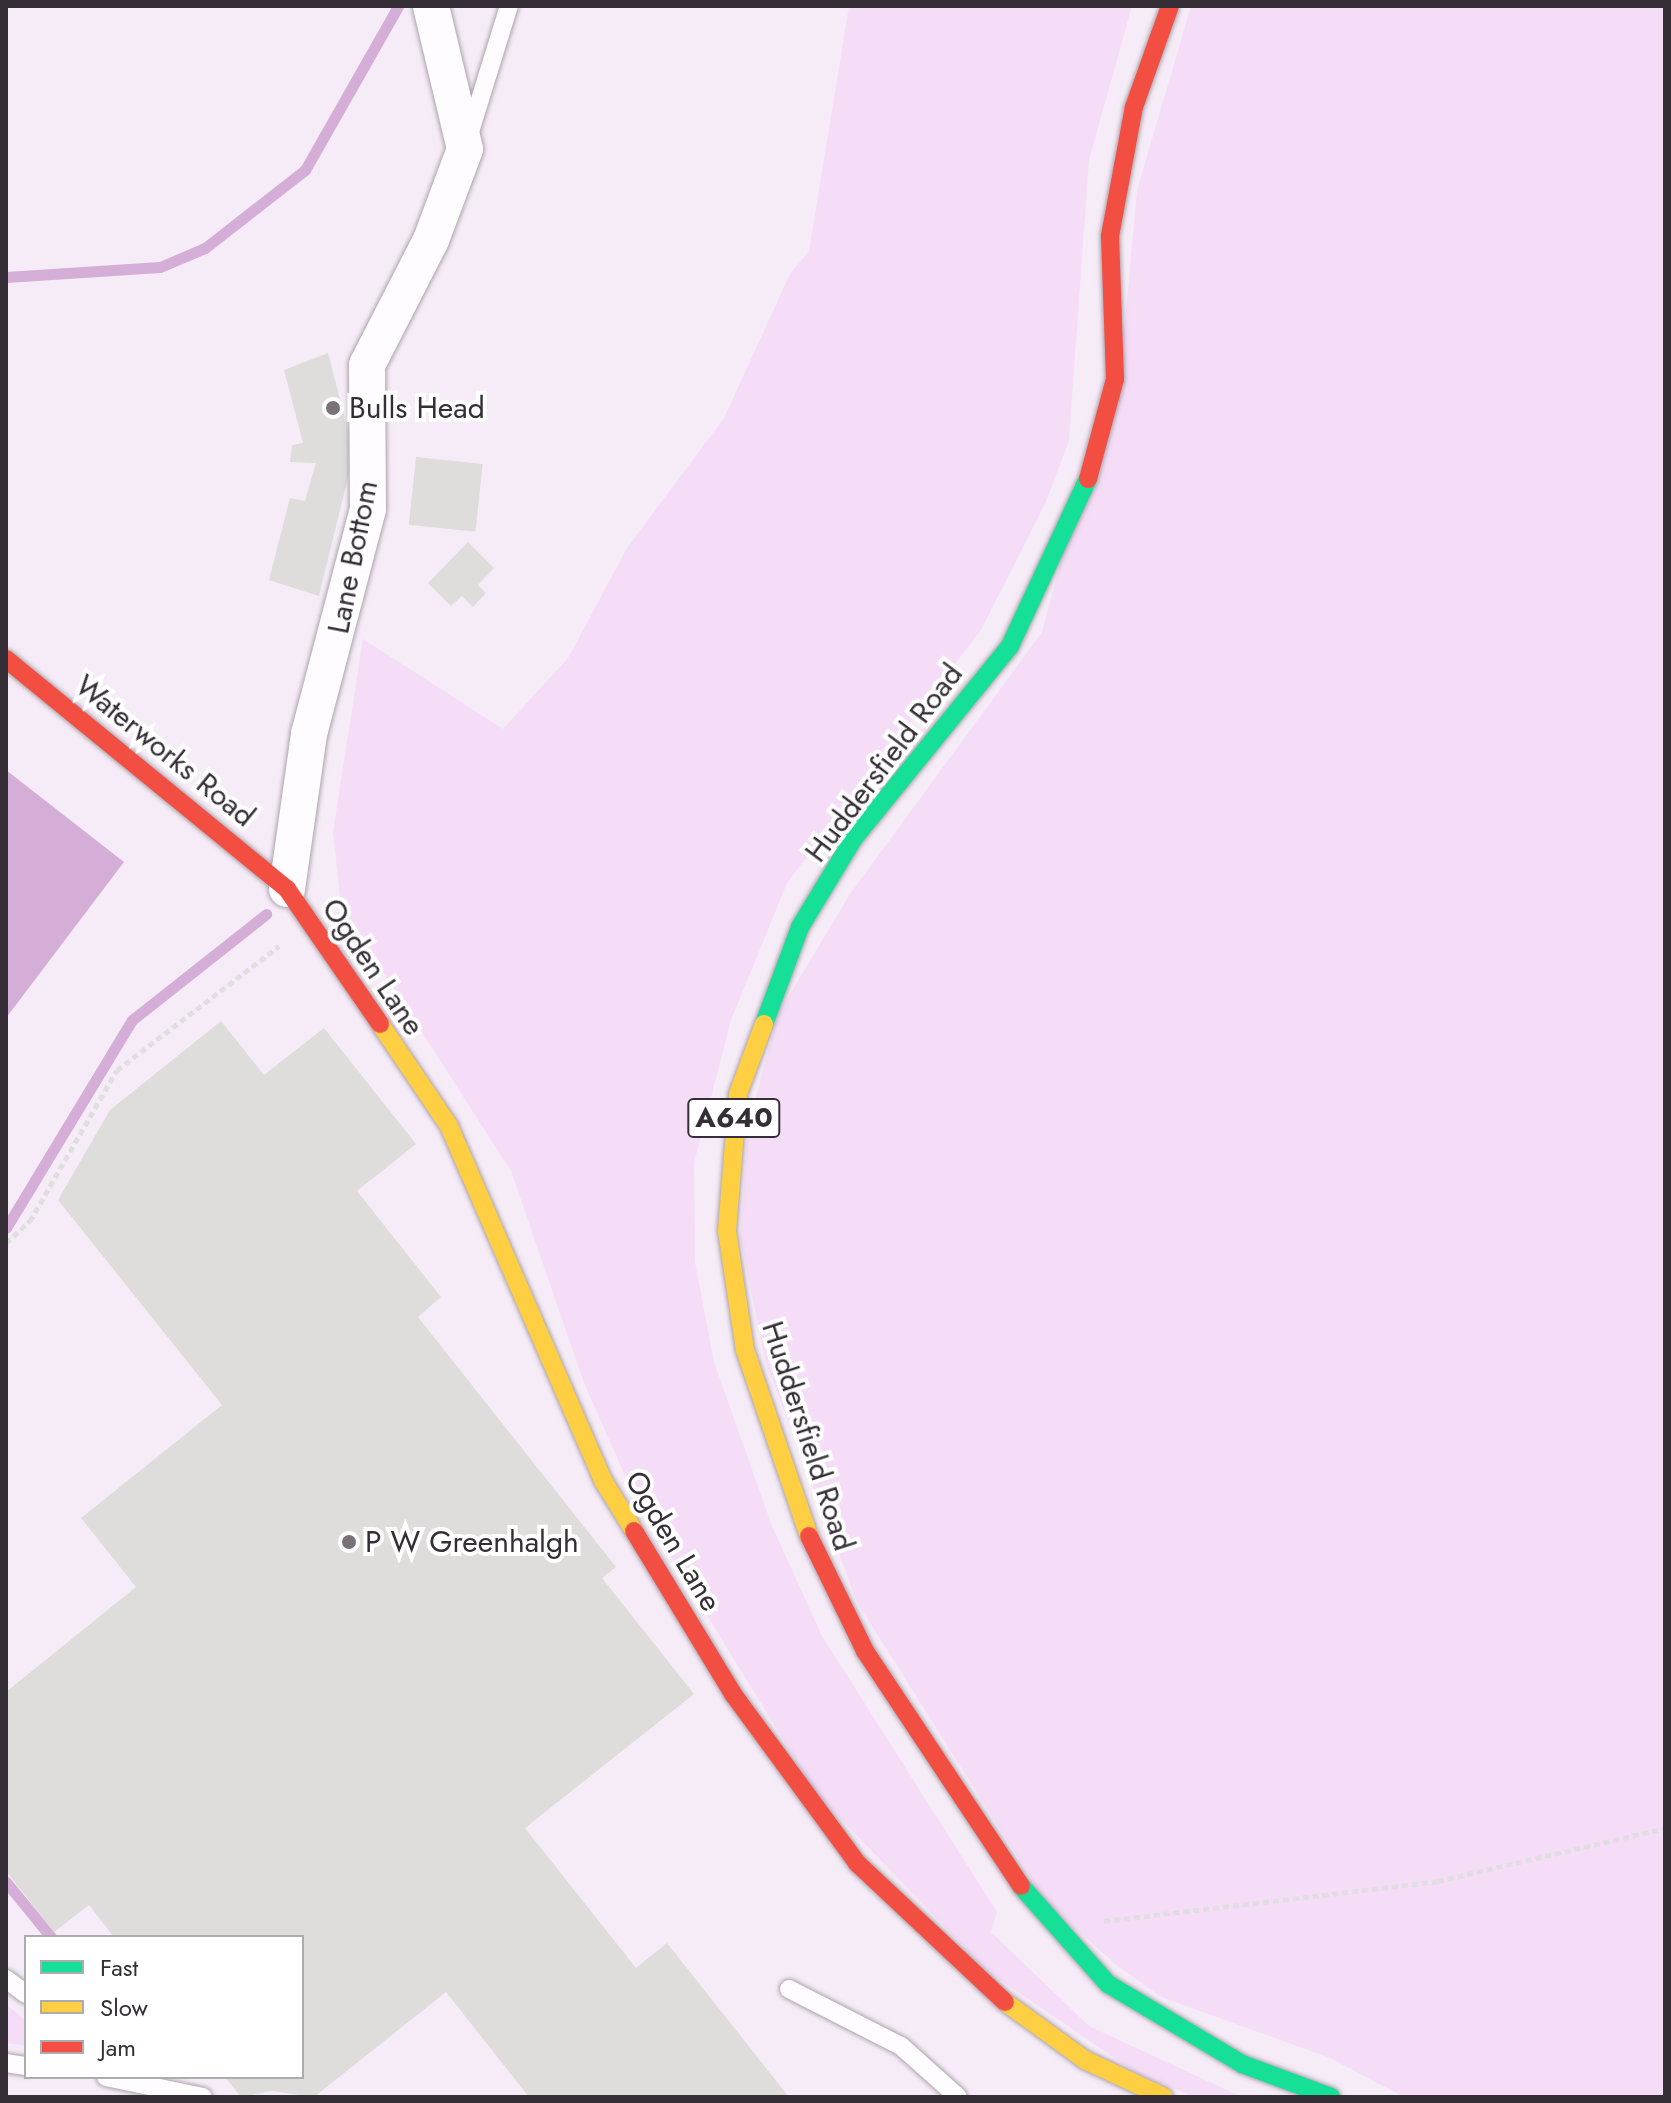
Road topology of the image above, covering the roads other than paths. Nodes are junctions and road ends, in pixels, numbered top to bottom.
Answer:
1 (431, 6) edge
2 (509, 6) edge
3 (1170, 6) edge
4 (465, 149) junction
5 (6, 659) edge
6 (287, 889) junction
7 (6, 1979) edge
8 (789, 1989) dead end
9 (24, 1992) edge
10 (144, 2080) edge
11 (203, 2097) edge
12 (958, 2097) edge
13 (1164, 2097) edge
14 (1331, 2097) edge

1 - 4 street
2 - 4 lane
3 - 14 main road, Huddersfield Road / A640
4 - 6 street, Lane Bottom
5 - 6 main road, Waterworks Road
6 - 13 main road, Ogden Lane
7 - 9 lane
8 - 12 lane
10 - 11 lane

